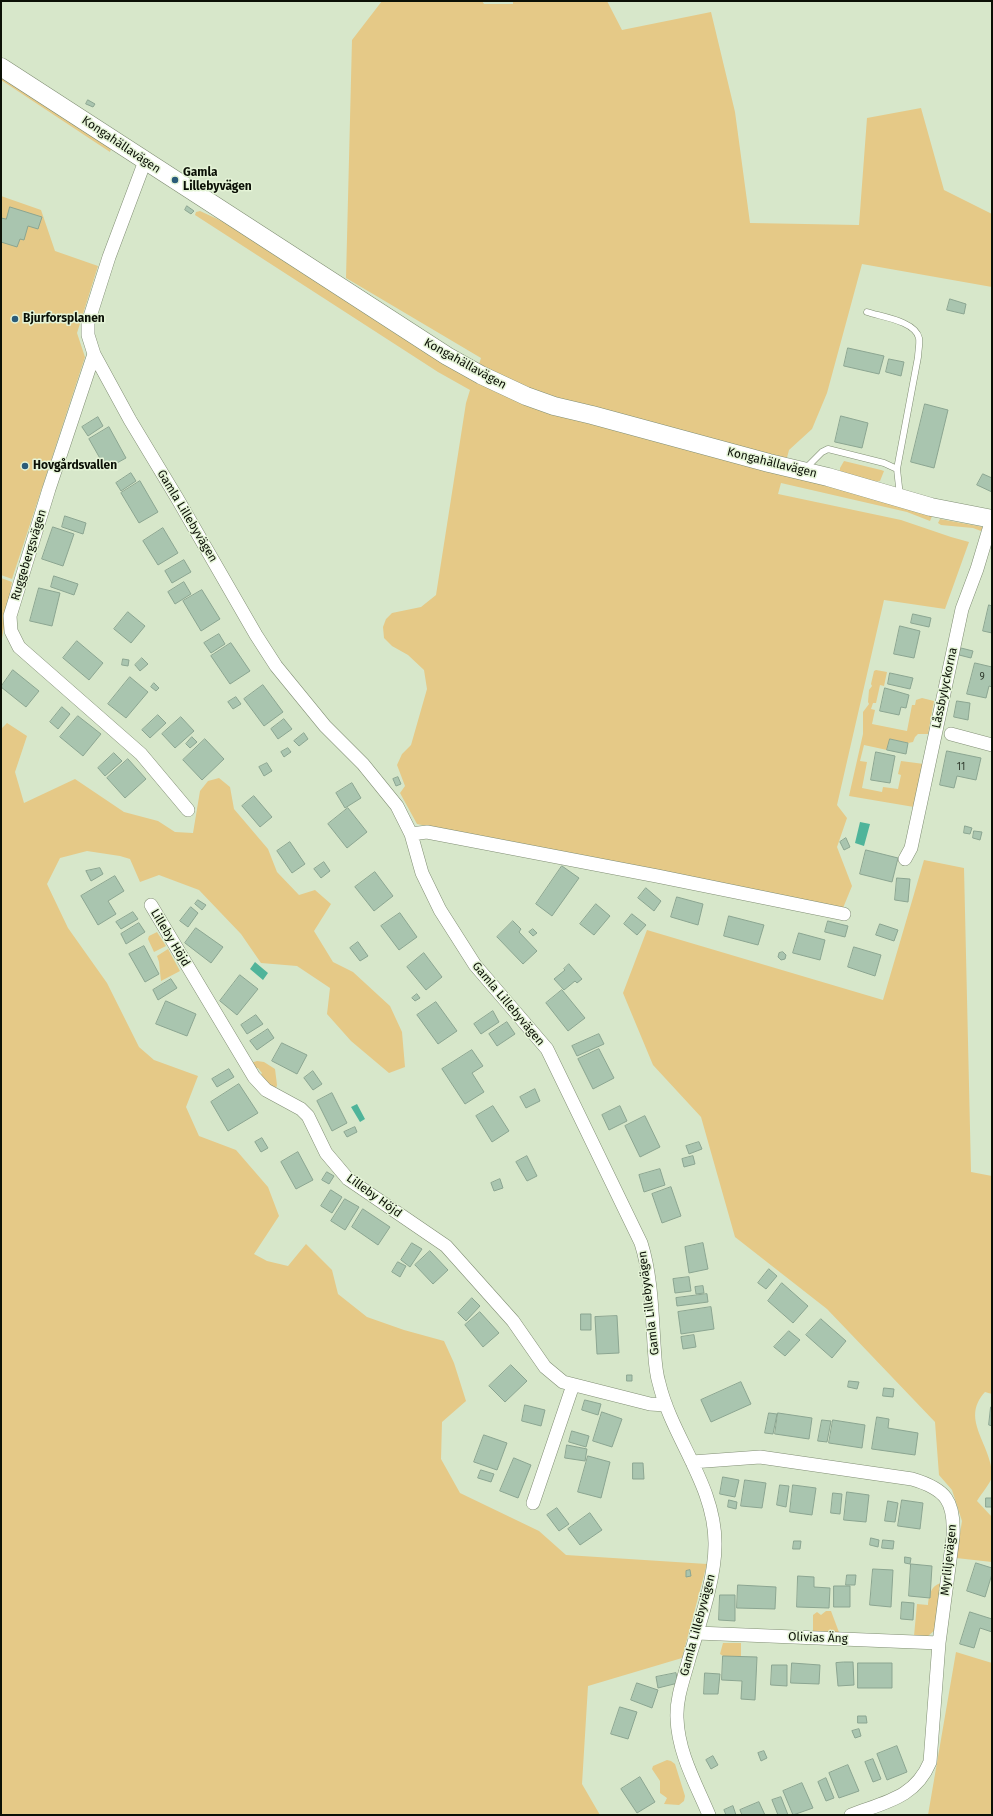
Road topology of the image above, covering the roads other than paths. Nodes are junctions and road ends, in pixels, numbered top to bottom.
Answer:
1 (1, 67) edge
2 (145, 161) junction
3 (867, 312) dead end
4 (94, 354) junction
5 (897, 469) junction
6 (803, 471) junction
7 (900, 497) junction
8 (992, 519) edge
9 (951, 734) dead end
10 (992, 745) edge
11 (188, 810) dead end
12 (411, 834) junction
13 (905, 859) dead end
14 (151, 905) dead end
15 (844, 914) dead end
16 (573, 1385) junction
17 (666, 1405) junction
18 (692, 1462) junction
19 (533, 1502) dead end
20 (697, 1633) junction
21 (939, 1643) junction
22 (709, 1815) edge
23 (851, 1815) edge

1 - 2 street, Kongahällavägen
2 - 4 street, Gamla Lillebyvägen
2 - 6 street, Kongahällavägen
3 - 5 lane
4 - 11 street, Ruggebergsvägen
4 - 12 street, Gamla Lillebyvägen
5 - 6 lane
5 - 7 lane
6 - 7 street, Kongahällavägen
7 - 8 street, Kongahällavägen
8 - 13 street, Låssbylyckorna
9 - 10 street
12 - 15 street
12 - 17 street, Gamla Lillebyvägen
14 - 16 street, Lilleby Höjd
16 - 17 street, Lilleby Höjd
16 - 19 street
17 - 18 street, Gamla Lillebyvägen
18 - 20 street, Gamla Lillebyvägen
18 - 21 street, Myrliljevägen
20 - 21 street, Olivias Äng
20 - 22 street, Gamla Lillebyvägen
21 - 23 street, Myrliljevägen

